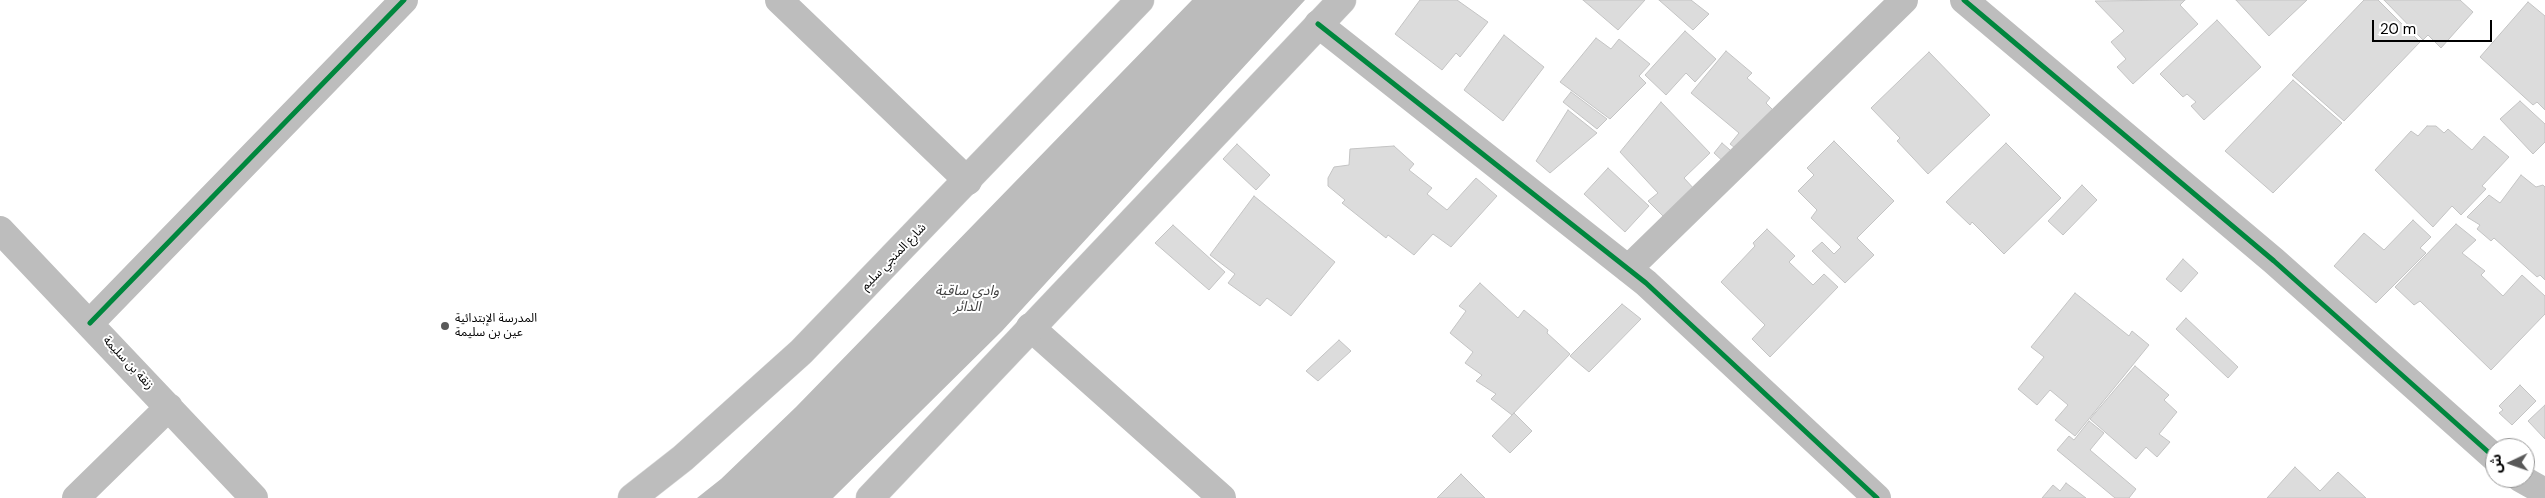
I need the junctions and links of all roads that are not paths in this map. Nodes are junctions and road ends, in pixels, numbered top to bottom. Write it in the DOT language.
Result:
graph roads {
  1 [pos="404,0"];
  2 [pos="779,0"];
  3 [pos="1140,0"];
  4 [pos="1342,0"];
  5 [pos="1904,0"];
  6 [pos="1964,0"];
  7 [pos="1318,24"];
  8 [pos="968,181"];
  9 [pos="0,230"];
  10 [pos="1628,269"];
  11 [pos="90,323"];
  12 [pos="1030,327"];
  13 [pos="169,407"];
  14 [pos="2485,449"];
  15 [pos="76,498"];
  16 [pos="254,498"];
  17 [pos="632,498"];
  18 [pos="870,498"];
  19 [pos="1222,498"];
  20 [pos="1877,498"];
  1 -- 11 [label="street"];
  2 -- 8 [label="street"];
  3 -- 8 [label="street, شارع المنجي سليم"];
  4 -- 7 [label="street"];
  5 -- 10 [label="street"];
  6 -- 14 [label="street"];
  7 -- 10 [label="street"];
  7 -- 12 [label="street"];
  8 -- 17 [label="street, شارع المنجي سليم"];
  9 -- 11 [label="street, زنقة بن سليمة"];
  10 -- 20 [label="street"];
  11 -- 13 [label="street, زنقة بن سليمة"];
  12 -- 18 [label="street"];
  12 -- 19 [label="street"];
  13 -- 15 [label="street"];
  13 -- 16 [label="street, زنقة بن سليمة"];
}
